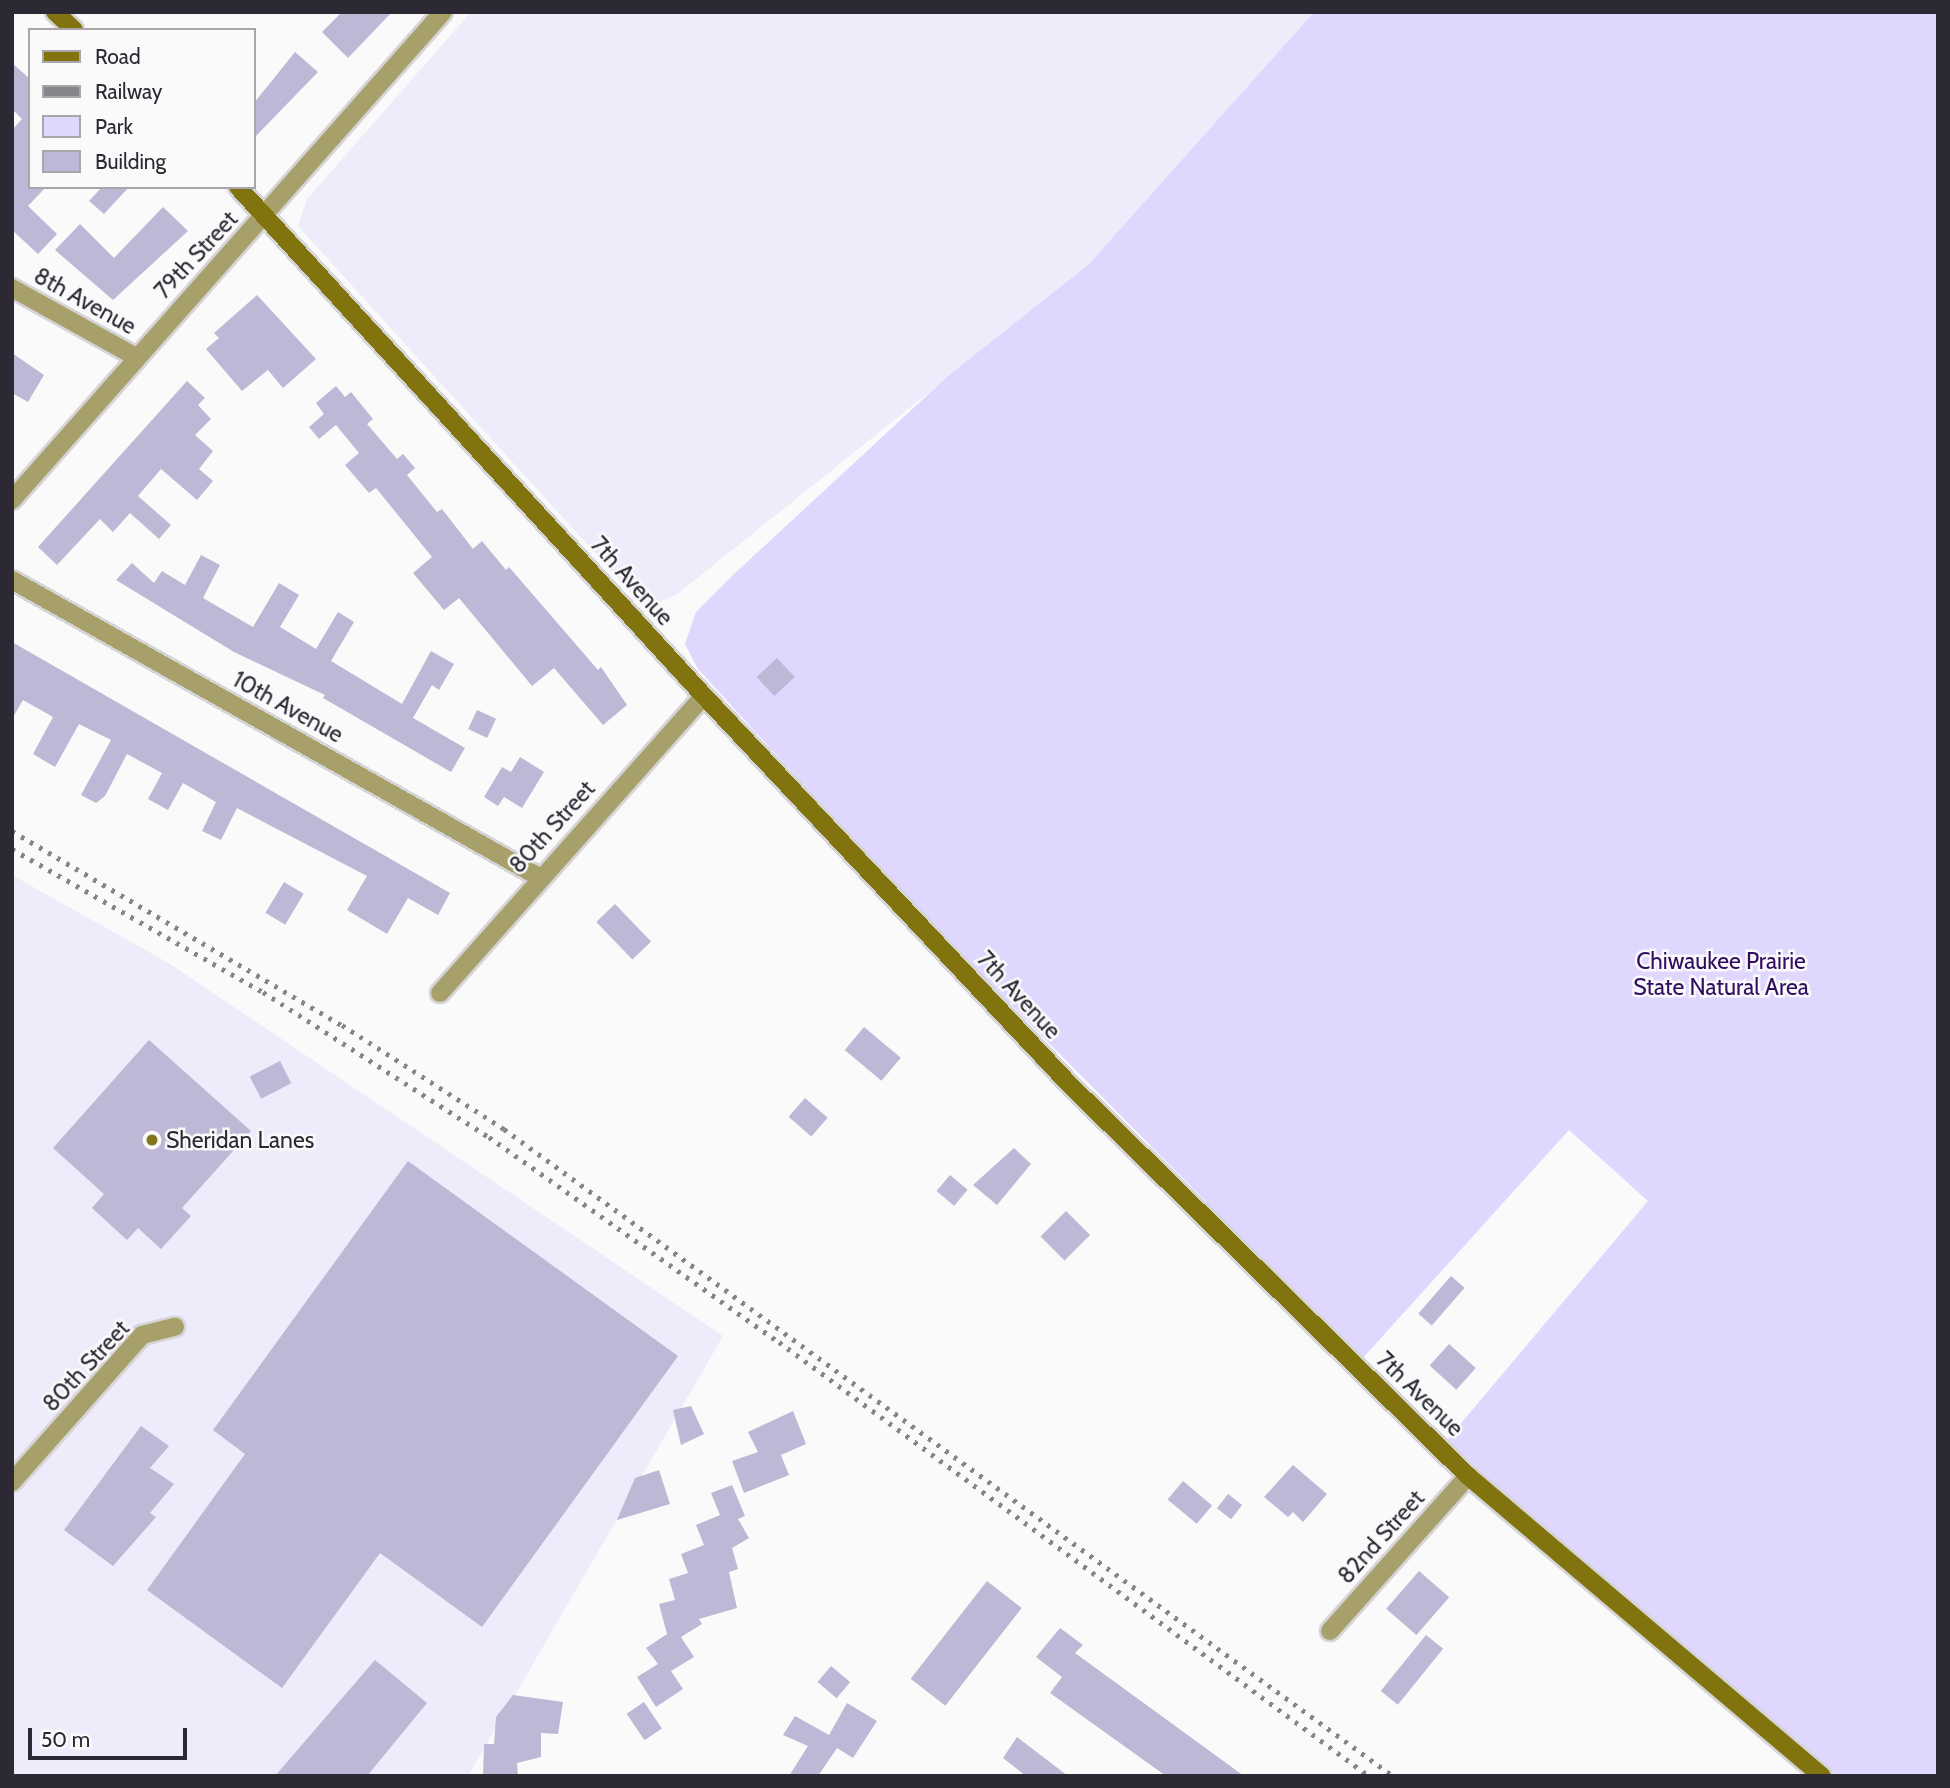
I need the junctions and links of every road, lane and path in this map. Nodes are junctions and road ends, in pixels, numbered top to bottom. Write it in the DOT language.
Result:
graph roads {
  1 [pos="55,12"];
  2 [pos="443,12"];
  3 [pos="72,28"];
  4 [pos="240,189"];
  5 [pos="267,215"];
  6 [pos="12,288"];
  7 [pos="134,356"];
  8 [pos="12,500"];
  9 [pos="12,580"];
  10 [pos="704,696"];
  11 [pos="539,877"];
  12 [pos="440,993"];
  13 [pos="175,1327"];
  14 [pos="1468,1476"];
  15 [pos="12,1482"];
  16 [pos="1330,1631"];
  17 [pos="1822,1776"];
  1 -- 3 [label="street"];
  2 -- 5 [label="street, 79th Street"];
  4 -- 5 [label="street, 7th Avenue"];
  5 -- 7 [label="street, 79th Street"];
  5 -- 10 [label="street, 7th Avenue"];
  6 -- 7 [label="street, 8th Avenue"];
  7 -- 8 [label="street, 79th Street"];
  9 -- 11 [label="street, 10th Avenue"];
  10 -- 11 [label="street, 80th Street"];
  10 -- 14 [label="street, 7th Avenue"];
  11 -- 12 [label="street, 80th Street"];
  13 -- 15 [label="street, 80th Street"];
  14 -- 16 [label="street, 82nd Street"];
  14 -- 17 [label="street, 7th Avenue"];
}
